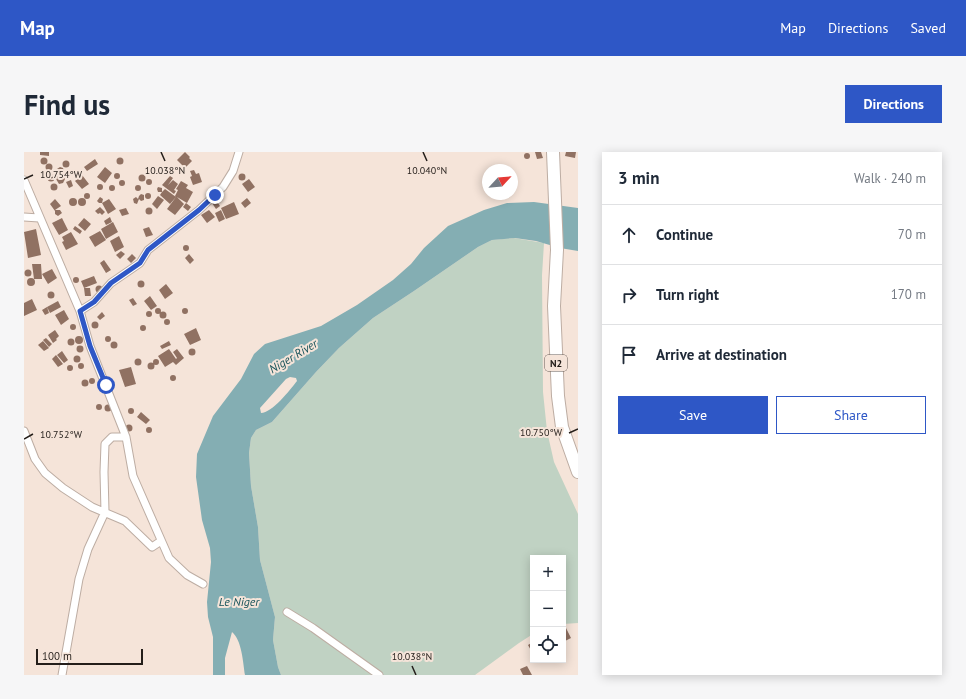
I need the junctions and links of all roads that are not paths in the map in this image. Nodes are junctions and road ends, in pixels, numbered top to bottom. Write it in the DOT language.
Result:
graph roads {
  1 [pos="239,152"];
  2 [pos="553,152"];
  3 [pos="24,180"];
  4 [pos="24,217"];
  5 [pos="39,218"];
  6 [pos="80,311"];
  7 [pos="24,431"];
  8 [pos="126,437"];
  9 [pos="578,472"];
  10 [pos="105,512"];
  11 [pos="161,541"];
  12 [pos="203,584"];
  13 [pos="287,612"];
  14 [pos="62,675"];
  15 [pos="379,675"];
  1 -- 6 [label="street"];
  2 -- 9 [label="highway, N2"];
  3 -- 5 [label="street"];
  4 -- 5 [label="street"];
  5 -- 6 [label="street"];
  6 -- 8 [label="street"];
  7 -- 10 [label="street"];
  8 -- 10 [label="street"];
  8 -- 11 [label="street"];
  10 -- 11 [label="street"];
  10 -- 14 [label="street"];
  11 -- 12 [label="street"];
  13 -- 15 [label="street"];
}
